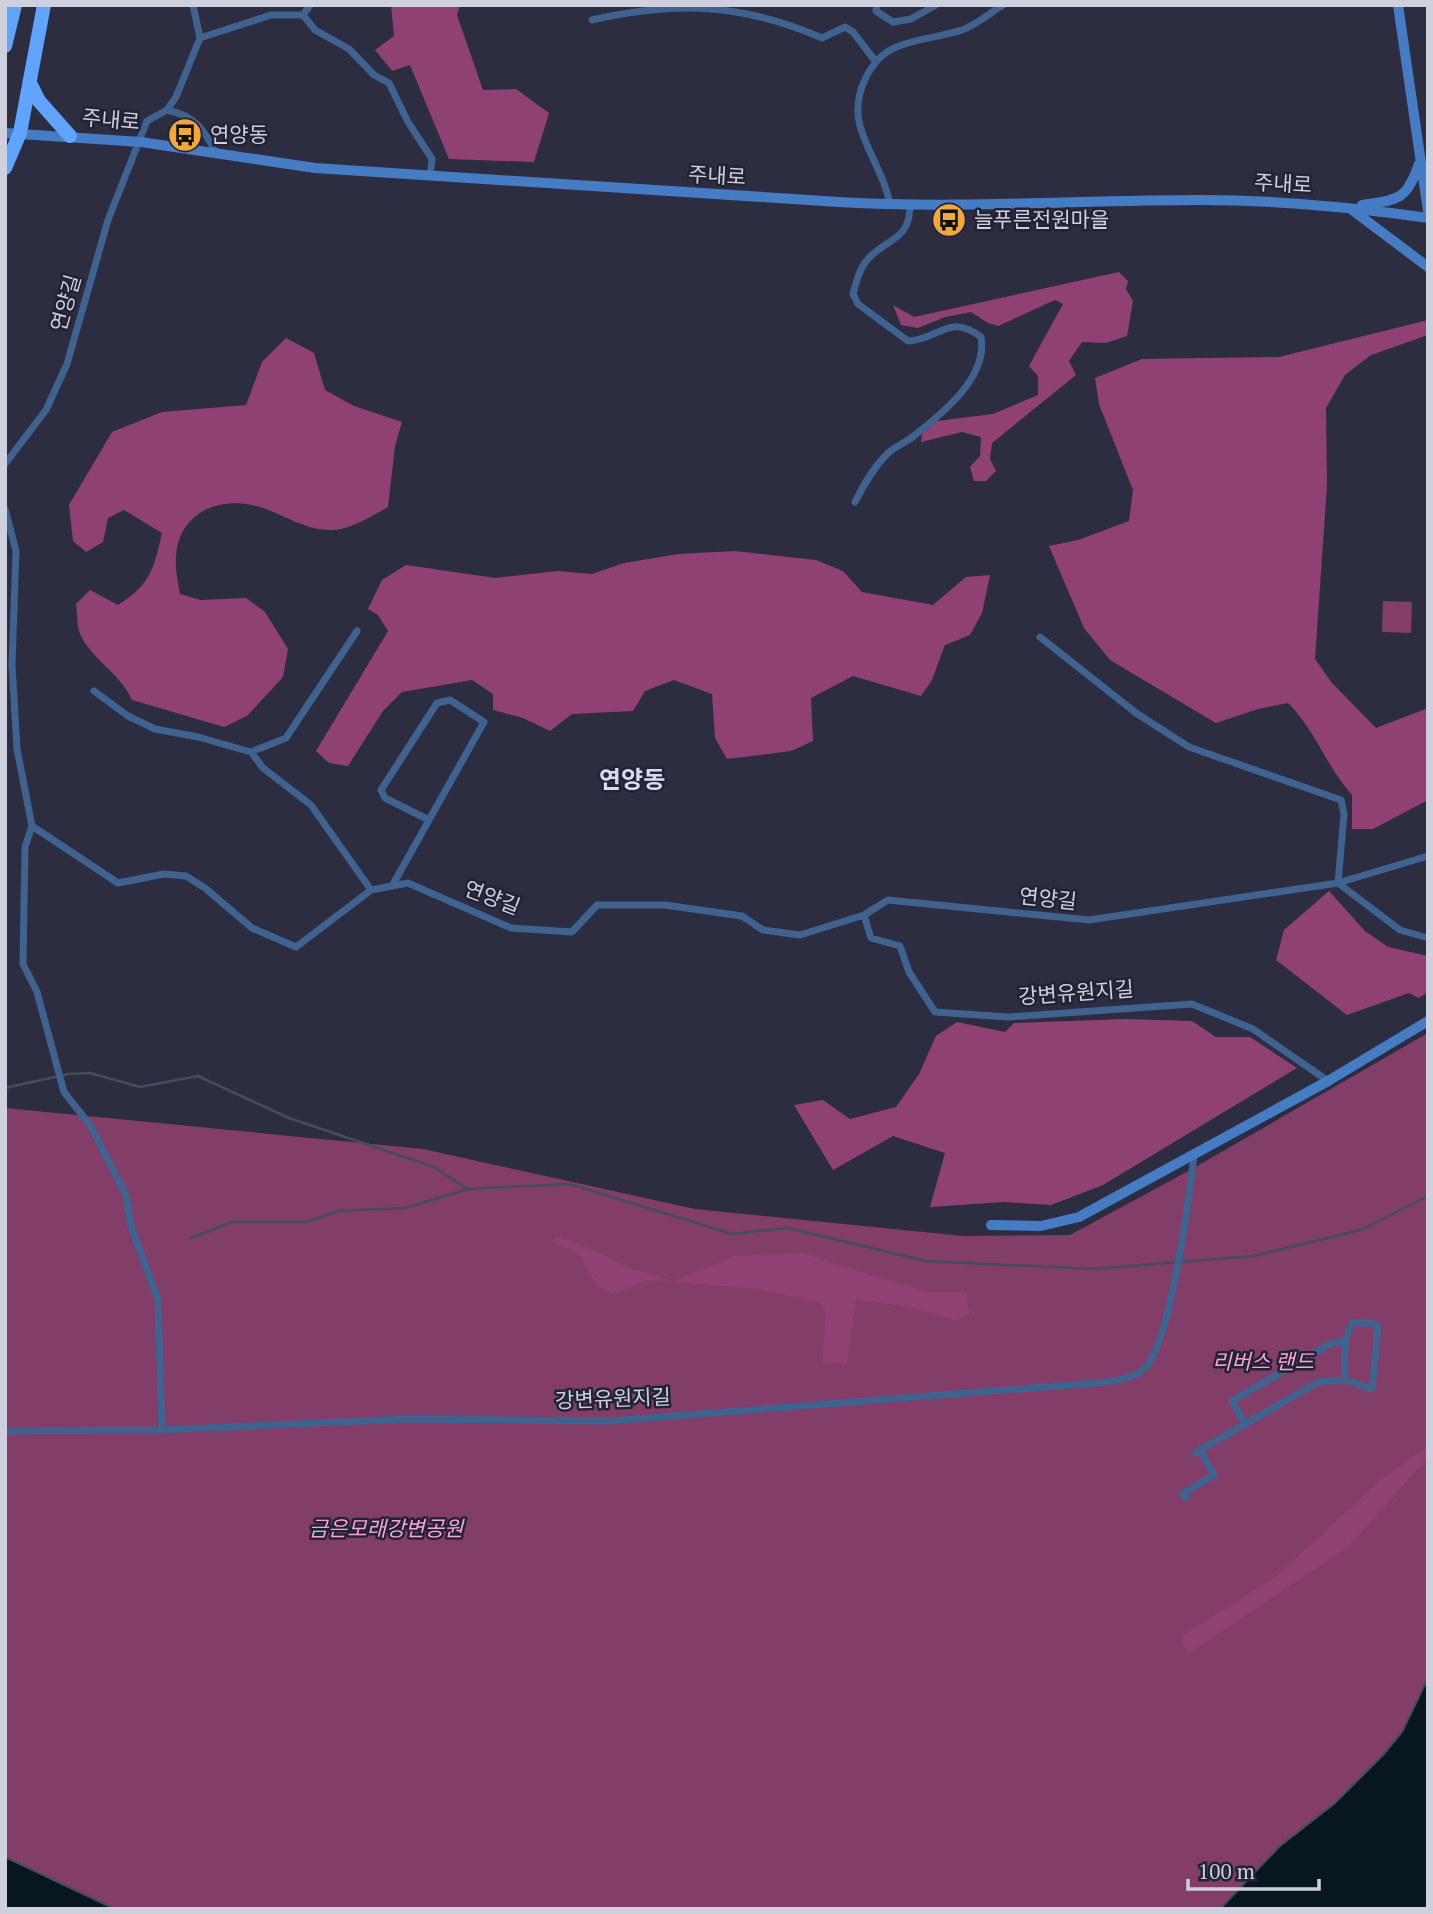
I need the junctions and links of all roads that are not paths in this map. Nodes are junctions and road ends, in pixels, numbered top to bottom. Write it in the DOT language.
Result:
graph roads {
  1 [pos="15,5"];
  2 [pos="44,5"];
  3 [pos="193,5"];
  4 [pos="310,5"];
  5 [pos="877,5"];
  6 [pos="936,5"];
  7 [pos="1003,5"];
  8 [pos="1398,5"];
  9 [pos="708,7"];
  10 [pos="732,7"];
  11 [pos="303,15"];
  12 [pos="592,20"];
  13 [pos="200,38"];
  14 [pos="5,46"];
  15 [pos="876,62"];
  16 [pos="31,85"];
  17 [pos="167,110"];
  18 [pos="12,133"];
  19 [pos="71,136"];
  20 [pos="141,142"];
  21 [pos="216,153"];
  22 [pos="1424,165"];
  23 [pos="5,168"];
  24 [pos="430,176"];
  25 [pos="890,205"];
  26 [pos="910,206"];
  27 [pos="1349,207"];
  28 [pos="1428,211"];
  29 [pos="1428,218"];
  30 [pos="1428,267"];
  31 [pos="5,464"];
  32 [pos="855,502"];
  33 [pos="5,509"];
  34 [pos="357,631"];
  35 [pos="1040,637"];
  36 [pos="94,691"];
  37 [pos="251,752"];
  38 [pos="429,820"];
  39 [pos="32,827"];
  40 [pos="1428,856"];
  41 [pos="1338,883"];
  42 [pos="392,886"];
  43 [pos="371,890"];
  44 [pos="864,915"];
  45 [pos="1428,938"];
  46 [pos="1428,1021"];
  47 [pos="1328,1081"];
  48 [pos="1194,1156"];
  49 [pos="991,1225"];
  50 [pos="1345,1340"];
  51 [pos="1345,1380"];
  52 [pos="1245,1424"];
  53 [pos="162,1430"];
  54 [pos="5,1431"];
  55 [pos="1186,1498"];
  1 -- 14 [label="highway"];
  2 -- 16 [label="highway"];
  3 -- 13 [label="street"];
  4 -- 11 [label="street"];
  5 -- 6 [label="street"];
  7 -- 15 [label="street"];
  8 -- 22 [label="main road"];
  9 -- 10 [label="street"];
  9 -- 12 [label="street"];
  10 -- 15 [label="street"];
  11 -- 13 [label="street"];
  11 -- 24 [label="street"];
  13 -- 17 [label="street, 연양길"];
  15 -- 25 [label="street"];
  16 -- 18 [label="highway"];
  16 -- 19 [label="highway"];
  17 -- 20 [label="street, 연양길"];
  17 -- 21 [label="street"];
  18 -- 19 [label="main road, 주내로"];
  18 -- 23 [label="highway"];
  19 -- 20 [label="main road, 주내로"];
  20 -- 21 [label="main road, 주내로"];
  20 -- 31 [label="street, 연양길"];
  21 -- 24 [label="main road, 주내로"];
  22 -- 27 [label="main road"];
  22 -- 28 [label="main road"];
  24 -- 25 [label="main road, 주내로"];
  25 -- 26 [label="main road, 주내로"];
  26 -- 27 [label="main road, 주내로"];
  26 -- 32 [label="street"];
  27 -- 29 [label="main road, 주내로"];
  27 -- 30 [label="main road"];
  33 -- 39 [label="street"];
  34 -- 37 [label="street"];
  35 -- 41 [label="street"];
  36 -- 37 [label="street"];
  37 -- 43 [label="street"];
  38 -- 38 [label="street"];
  38 -- 42 [label="street"];
  39 -- 43 [label="street, 연양길"];
  39 -- 53 [label="street"];
  40 -- 41 [label="street, 연양길"];
  41 -- 44 [label="street, 연양길"];
  41 -- 45 [label="street"];
  42 -- 43 [label="street, 연양길"];
  42 -- 44 [label="street, 연양길"];
  44 -- 47 [label="street, 강변유원지길"];
  46 -- 47 [label="main road"];
  47 -- 48 [label="main road"];
  48 -- 49 [label="main road"];
  48 -- 53 [label="street, 강변유원지길"];
  50 -- 51 [label="street"];
  50 -- 51 [label="street"];
  50 -- 52 [label="street"];
  51 -- 52 [label="street"];
  52 -- 55 [label="street"];
  53 -- 54 [label="street, 강변유원지길"];
}
